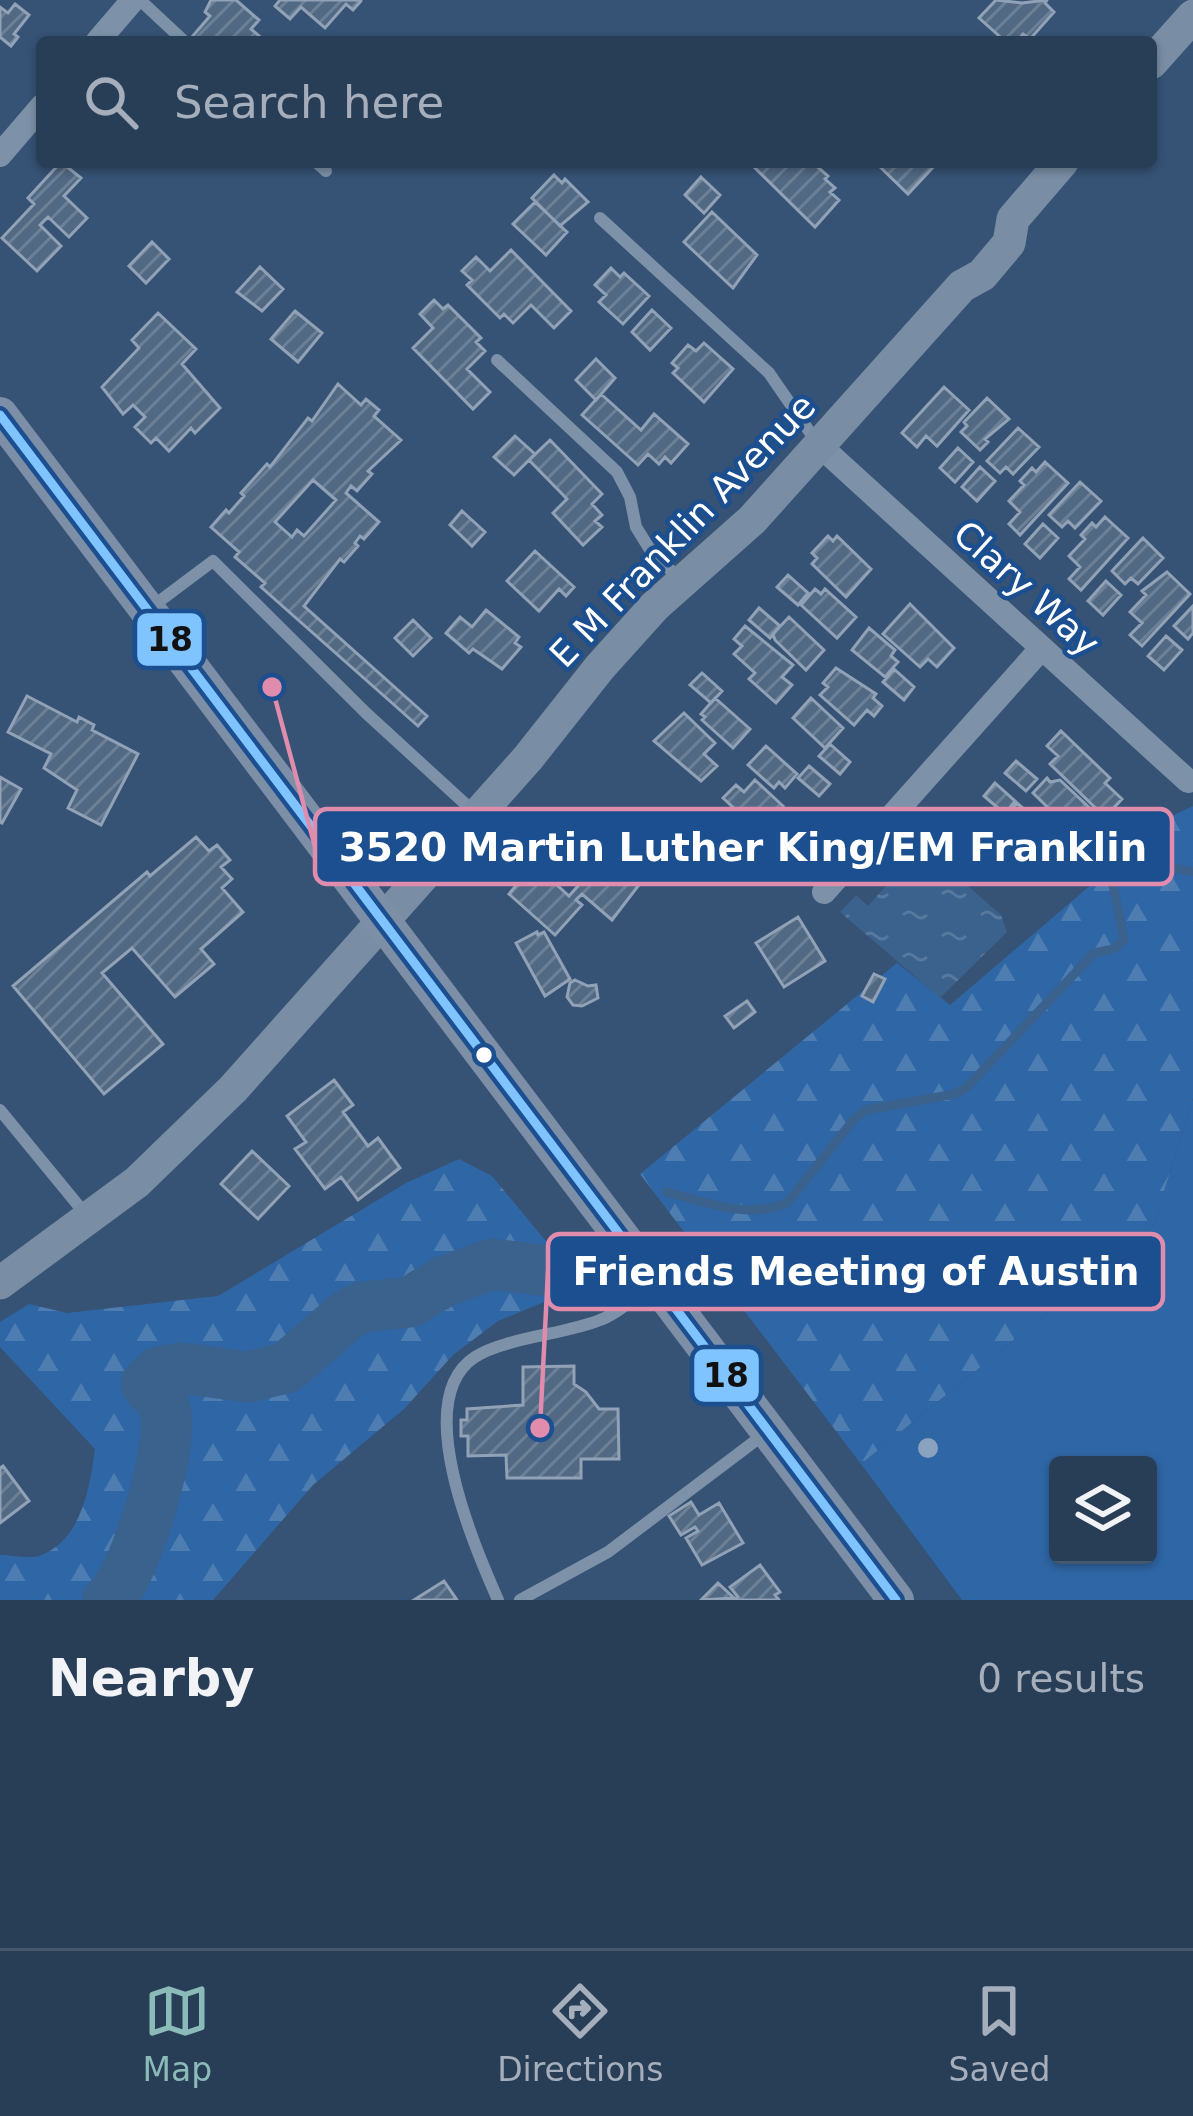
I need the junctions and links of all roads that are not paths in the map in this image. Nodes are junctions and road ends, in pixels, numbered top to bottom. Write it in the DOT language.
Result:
graph roads {
  1 [pos="136,0"];
  2 [pos="1191,22"];
  3 [pos="103,36"];
  4 [pos="178,36"];
  5 [pos="1157,57"];
  6 [pos="36,113"];
  7 [pos="0,155"];
  8 [pos="1057,168"];
  9 [pos="599,218"];
  10 [pos="497,360"];
  11 [pos="0,416"];
  12 [pos="819,445"];
  13 [pos="683,583"];
  14 [pos="147,610"];
  15 [pos="1040,650"];
  16 [pos="1188,781"];
  17 [pos="478,815"];
  18 [pos="888,820"];
  19 [pos="950,879"];
  20 [pos="824,892"];
  21 [pos="382,921"];
  22 [pos="0,1110"];
  23 [pos="89,1218"];
  24 [pos="655,1282"];
  25 [pos="0,1283"];
  26 [pos="769,1431"];
  27 [pos="498,1600"];
  28 [pos="520,1600"];
  29 [pos="896,1600"];
  1 -- 3 [label="street"];
  1 -- 4 [label="lane"];
  2 -- 5 [label="street"];
  6 -- 7 [label="street"];
  8 -- 12 [label="street, E M Franklin Avenue"];
  9 -- 12 [label="lane"];
  10 -- 13 [label="lane"];
  11 -- 14 [label="main road"];
  12 -- 13 [label="street, E M Franklin Avenue"];
  12 -- 15 [label="street, Clary Way"];
  13 -- 17 [label="street, E M Franklin Avenue"];
  14 -- 17 [label="lane"];
  14 -- 21 [label="main road"];
  15 -- 16 [label="street, Clary Way"];
  15 -- 18 [label="street"];
  17 -- 21 [label="street, E M Franklin Avenue"];
  18 -- 19 [label="lane"];
  18 -- 20 [label="street"];
  21 -- 23 [label="street, E M Franklin Avenue"];
  21 -- 24 [label="main road"];
  22 -- 23 [label="lane"];
  23 -- 25 [label="street, E M Franklin Avenue"];
  24 -- 26 [label="main road"];
  24 -- 27 [label="lane"];
  26 -- 28 [label="lane"];
  26 -- 29 [label="main road"];
}
